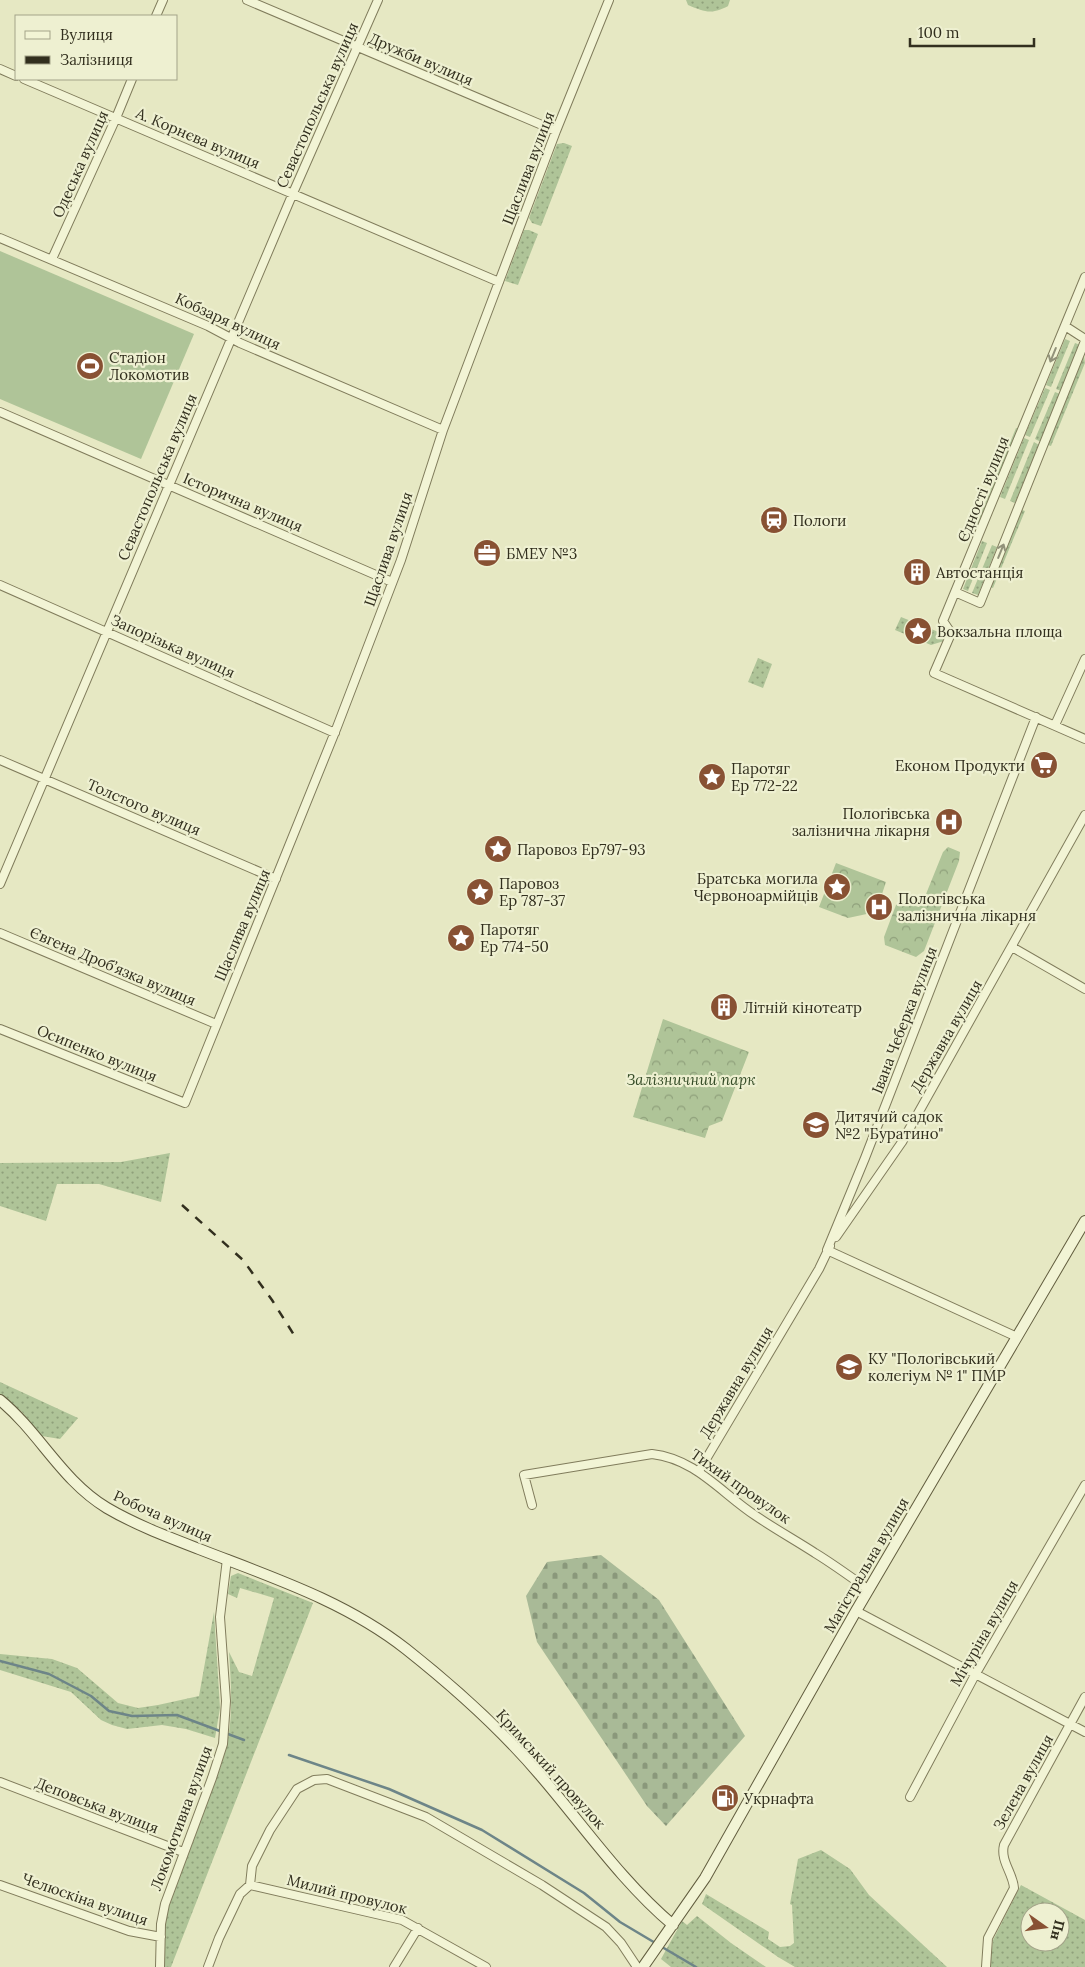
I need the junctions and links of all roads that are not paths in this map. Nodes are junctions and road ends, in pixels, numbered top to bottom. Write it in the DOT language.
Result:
graph roads {
  1 [pos="163,0"];
  2 [pos="247,0"];
  3 [pos="378,0"];
  4 [pos="609,0"];
  5 [pos="156,15"];
  6 [pos="358,47"];
  7 [pos="0,69"];
  8 [pos="15,76"];
  9 [pos="26,80"];
  10 [pos="132,80"];
  11 [pos="116,118"];
  12 [pos="556,131"];
  13 [pos="293,193"];
  14 [pos="0,238"];
  15 [pos="52,259"];
  16 [pos="1085,277"];
  17 [pos="499,282"];
  18 [pos="1065,326"];
  19 [pos="232,339"];
  20 [pos="1085,340"];
  21 [pos="0,412"];
  22 [pos="443,430"];
  23 [pos="168,485"];
  24 [pos="392,582"];
  25 [pos="0,585"];
  26 [pos="955,592"];
  27 [pos="106,631"];
  28 [pos="1085,659"];
  29 [pos="1036,717"];
  30 [pos="1055,725"];
  31 [pos="335,733"];
  32 [pos="1085,739"];
  33 [pos="0,760"];
  34 [pos="44,778"];
  35 [pos="1085,815"];
  36 [pos="276,879"];
  37 [pos="0,884"];
  38 [pos="0,932"];
  39 [pos="1012,947"];
  40 [pos="1085,988"];
  41 [pos="216,1024"];
  42 [pos="0,1029"];
  43 [pos="184,1103"];
  44 [pos="1085,1222"];
  45 [pos="827,1250"];
  46 [pos="1017,1338"];
  47 [pos="0,1400"];
  48 [pos="699,1471"];
  49 [pos="1085,1485"];
  50 [pos="532,1505"];
  51 [pos="227,1560"];
  52 [pos="868,1590"];
  53 [pos="348,1610"];
  54 [pos="856,1611"];
  55 [pos="975,1675"];
  56 [pos="1085,1697"];
  57 [pos="1070,1724"];
  58 [pos="1085,1732"];
  59 [pos="0,1782"];
  60 [pos="910,1798"];
  61 [pos="183,1852"];
  62 [pos="0,1885"];
  63 [pos="250,1885"];
  64 [pos="673,1924"];
  65 [pos="418,1928"];
  66 [pos="161,1937"];
  67 [pos="160,1967"];
  68 [pos="208,1967"];
  69 [pos="394,1967"];
  70 [pos="486,1967"];
  71 [pos="637,1967"];
  72 [pos="643,1967"];
  73 [pos="986,1967"];
  1 -- 5 [label="street"];
  2 -- 6 [label="street, Дружби вулиця"];
  3 -- 6 [label="street, Севастопольська вулиця"];
  4 -- 12 [label="street, Щаслива вулиця"];
  6 -- 12 [label="street, Дружби вулиця"];
  6 -- 13 [label="street, Севастопольська вулиця"];
  7 -- 8 [label="street"];
  9 -- 11 [label="street, А. Корнєва вулиця"];
  10 -- 11 [label="street, Одеська вулиця"];
  11 -- 13 [label="street, А. Корнєва вулиця"];
  11 -- 15 [label="street, Одеська вулиця"];
  12 -- 17 [label="street, Щаслива вулиця"];
  13 -- 17 [label="street, А. Корнєва вулиця"];
  13 -- 19 [label="street, Севастопольська вулиця"];
  14 -- 15 [label="street, Кобзаря вулиця"];
  15 -- 19 [label="street, Кобзаря вулиця"];
  16 -- 18 [label="street, Єдності вулиця"];
  17 -- 22 [label="street, Щаслива вулиця"];
  18 -- 20 [label="street"];
  18 -- 26 [label="street, Єдності вулиця, one-way"];
  19 -- 22 [label="street, Кобзаря вулиця"];
  19 -- 23 [label="street, Севастопольська вулиця"];
  26 -- 20 [label="street, one-way"];
  21 -- 23 [label="street, Історична вулиця"];
  22 -- 24 [label="street, Щаслива вулиця"];
  23 -- 24 [label="street, Історична вулиця"];
  23 -- 27 [label="street, Севастопольська вулиця"];
  24 -- 31 [label="street, Щаслива вулиця"];
  25 -- 27 [label="street, Запорізька вулиця"];
  26 -- 29 [label="street, Єдності вулиця"];
  27 -- 31 [label="street, Запорізька вулиця"];
  27 -- 34 [label="street, Севастопольська вулиця"];
  28 -- 30 [label="street"];
  29 -- 30 [label="street"];
  29 -- 45 [label="street, Івана Чеберка вулиця"];
  30 -- 32 [label="street"];
  31 -- 36 [label="street, Щаслива вулиця"];
  33 -- 34 [label="street, Толстого вулиця"];
  34 -- 36 [label="street, Толстого вулиця"];
  34 -- 37 [label="street, Севастопольська вулиця"];
  35 -- 39 [label="street, Державна вулиця"];
  36 -- 41 [label="street, Щаслива вулиця"];
  38 -- 41 [label="street, Євгена Дроб’язка вулиця"];
  39 -- 40 [label="street"];
  39 -- 45 [label="street, Державна вулиця"];
  41 -- 43 [label="street, Щаслива вулиця"];
  42 -- 43 [label="street, Осипенко вулиця"];
  44 -- 46 [label="main road, Магістральна вулиця"];
  45 -- 46 [label="street"];
  45 -- 48 [label="street, Державна вулиця"];
  46 -- 52 [label="main road, Магістральна вулиця"];
  47 -- 51 [label="main road, Робоча вулиця"];
  48 -- 50 [label="street, Тихий провулок"];
  48 -- 52 [label="street, Тихий провулок"];
  49 -- 55 [label="street, Мічуріна вулиця"];
  51 -- 53 [label="main road, Робоча вулиця"];
  51 -- 61 [label="street, Локомотивна вулиця"];
  52 -- 54 [label="main road, Магістральна вулиця"];
  53 -- 64 [label="main road, Кримський провулок"];
  54 -- 55 [label="street"];
  54 -- 64 [label="main road, Магістральна вулиця"];
  55 -- 57 [label="street"];
  55 -- 60 [label="street, Мічуріна вулиця"];
  56 -- 57 [label="street, Зелена вулиця"];
  57 -- 58 [label="street"];
  57 -- 73 [label="street, Зелена вулиця"];
  59 -- 61 [label="street, Деповська вулиця"];
  61 -- 66 [label="street, Локомотивна вулиця"];
  62 -- 66 [label="street, Челюскіна вулиця"];
  63 -- 65 [label="street, Милий провулок"];
  63 -- 68 [label="street"];
  63 -- 71 [label="street"];
  64 -- 72 [label="main road, Магістральна вулиця"];
  65 -- 69 [label="street"];
  65 -- 70 [label="street, Милий провулок"];
  66 -- 67 [label="street, Локомотивна вулиця"];
}
